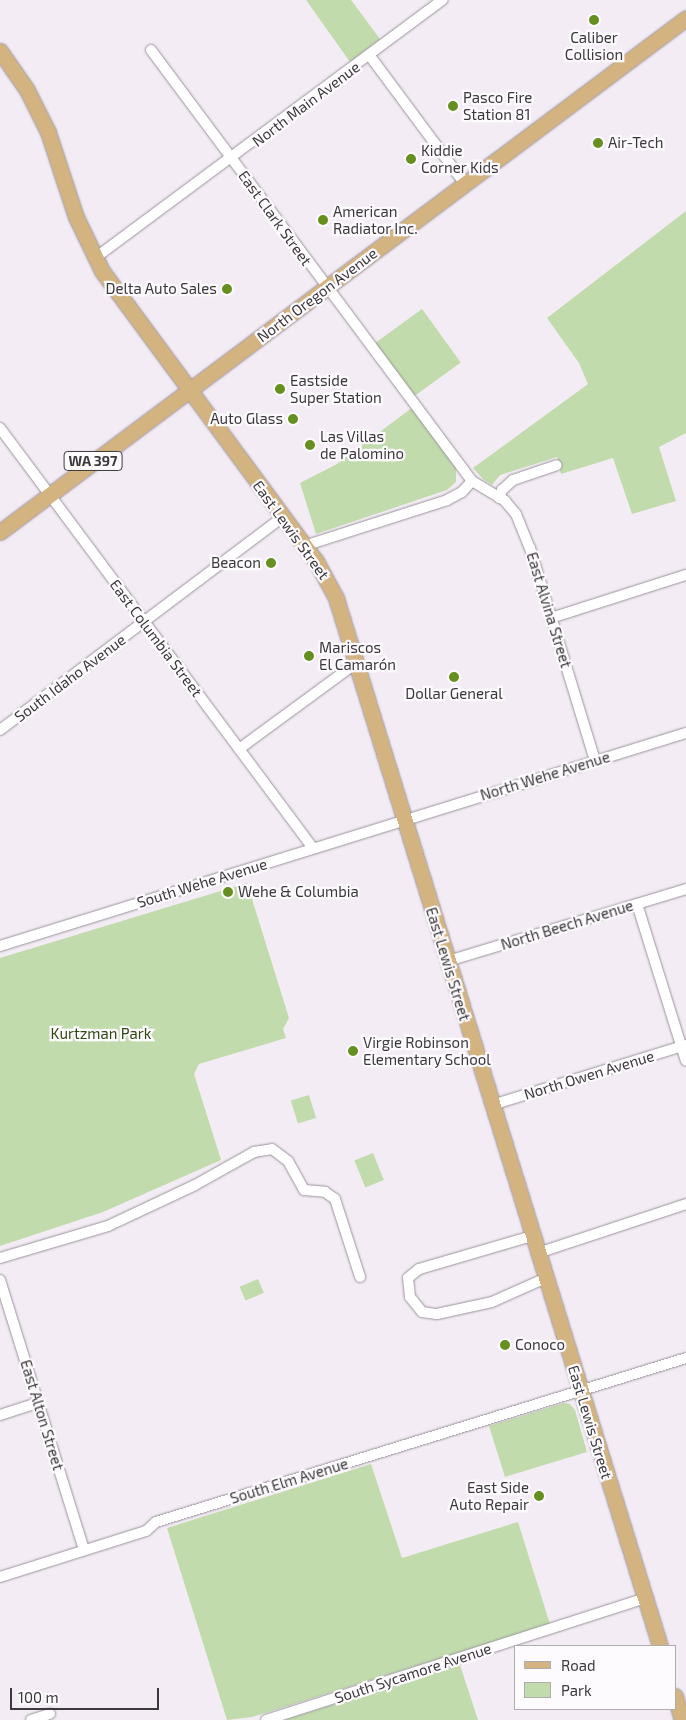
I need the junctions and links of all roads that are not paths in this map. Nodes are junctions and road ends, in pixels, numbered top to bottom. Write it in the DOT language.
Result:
graph roads {
  1 [pos="443,0"];
  2 [pos="686,18"];
  3 [pos="151,50"];
  4 [pos="370,56"];
  5 [pos="4,57"];
  6 [pos="232,160"];
  7 [pos="465,184"];
  8 [pos="95,258"];
  9 [pos="326,287"];
  10 [pos="187,391"];
  11 [pos="0,428"];
  12 [pos="558,465"];
  13 [pos="472,480"];
  14 [pos="49,494"];
  15 [pos="499,498"];
  16 [pos="283,517"];
  17 [pos="0,532"];
  18 [pos="304,546"];
  19 [pos="686,575"];
  20 [pos="551,618"];
  21 [pos="144,622"];
  22 [pos="356,663"];
  23 [pos="2,725"];
  24 [pos="686,733"];
  25 [pos="239,749"];
  26 [pos="595,760"];
  27 [pos="404,819"];
  28 [pos="313,848"];
  29 [pos="686,889"];
  30 [pos="637,904"];
  31 [pos="0,946"];
  32 [pos="448,961"];
  33 [pos="684,1046"];
  34 [pos="686,1060"];
  35 [pos="492,1105"];
  36 [pos="686,1204"];
  37 [pos="532,1236"];
  38 [pos="538,1254"];
  39 [pos="0,1258"];
  40 [pos="360,1277"];
  41 [pos="546,1278"];
  42 [pos="0,1280"];
  43 [pos="686,1358"];
  44 [pos="580,1390"];
  45 [pos="38,1403"];
  46 [pos="0,1416"];
  47 [pos="84,1550"];
  48 [pos="0,1577"];
  49 [pos="645,1598"];
  50 [pos="660,1645"];
  51 [pos="676,1699"];
  52 [pos="50,1714"];
  53 [pos="31,1720"];
  54 [pos="266,1720"];
  55 [pos="682,1720"];
  1 -- 4 [label="street, North Main Avenue"];
  2 -- 7 [label="main road, North Oregon Avenue / WA 397"];
  3 -- 6 [label="street, East Clark Street"];
  4 -- 6 [label="street, North Main Avenue"];
  4 -- 7 [label="street"];
  5 -- 8 [label="main road, East Lewis Street"];
  6 -- 8 [label="street, North Main Avenue"];
  6 -- 9 [label="street, East Clark Street"];
  7 -- 9 [label="main road, North Oregon Avenue / WA 397"];
  8 -- 10 [label="main road, East Lewis Street"];
  9 -- 10 [label="main road, North Oregon Avenue / WA 397"];
  9 -- 13 [label="street, East Clark Street"];
  10 -- 14 [label="main road, WA 397"];
  10 -- 16 [label="main road, East Lewis Street"];
  11 -- 14 [label="street, East Columbia Street"];
  12 -- 15 [label="street"];
  13 -- 15 [label="street, East Alvina Street"];
  13 -- 18 [label="street"];
  14 -- 17 [label="main road, WA 397"];
  14 -- 21 [label="street, East Columbia Street"];
  15 -- 20 [label="street, East Alvina Street"];
  16 -- 18 [label="main road, East Lewis Street"];
  16 -- 21 [label="street, South Idaho Avenue"];
  18 -- 22 [label="main road, East Lewis Street"];
  19 -- 20 [label="street"];
  20 -- 26 [label="street, East Alvina Street"];
  21 -- 23 [label="street, South Idaho Avenue"];
  21 -- 25 [label="street, East Columbia Street"];
  22 -- 25 [label="street"];
  22 -- 27 [label="main road, East Lewis Street"];
  24 -- 26 [label="street, North Wehe Avenue"];
  25 -- 28 [label="street, East Columbia Street"];
  26 -- 27 [label="street, North Wehe Avenue"];
  27 -- 28 [label="street, South Wehe Avenue"];
  27 -- 32 [label="main road, East Lewis Street"];
  28 -- 31 [label="street, South Wehe Avenue"];
  29 -- 30 [label="street, North Beech Avenue"];
  30 -- 32 [label="street, North Beech Avenue"];
  30 -- 33 [label="street"];
  32 -- 35 [label="main road, East Lewis Street"];
  33 -- 34 [label="street"];
  33 -- 35 [label="street, North Owen Avenue"];
  35 -- 37 [label="main road, East Lewis Street"];
  36 -- 38 [label="street"];
  37 -- 38 [label="main road, East Lewis Street"];
  37 -- 41 [label="street"];
  38 -- 41 [label="main road, East Lewis Street"];
  39 -- 40 [label="street"];
  41 -- 44 [label="main road, East Lewis Street"];
  42 -- 45 [label="street, East Alton Street"];
  43 -- 44 [label="street, South Elm Avenue"];
  44 -- 47 [label="street, South Elm Avenue"];
  44 -- 49 [label="main road, East Lewis Street"];
  45 -- 46 [label="street"];
  45 -- 47 [label="street, East Alton Street"];
  47 -- 48 [label="street, South Elm Avenue"];
  49 -- 50 [label="main road, East Lewis Street"];
  49 -- 54 [label="street, South Sycamore Avenue"];
  51 -- 55 [label="main road"];
  52 -- 53 [label="street"];
}
